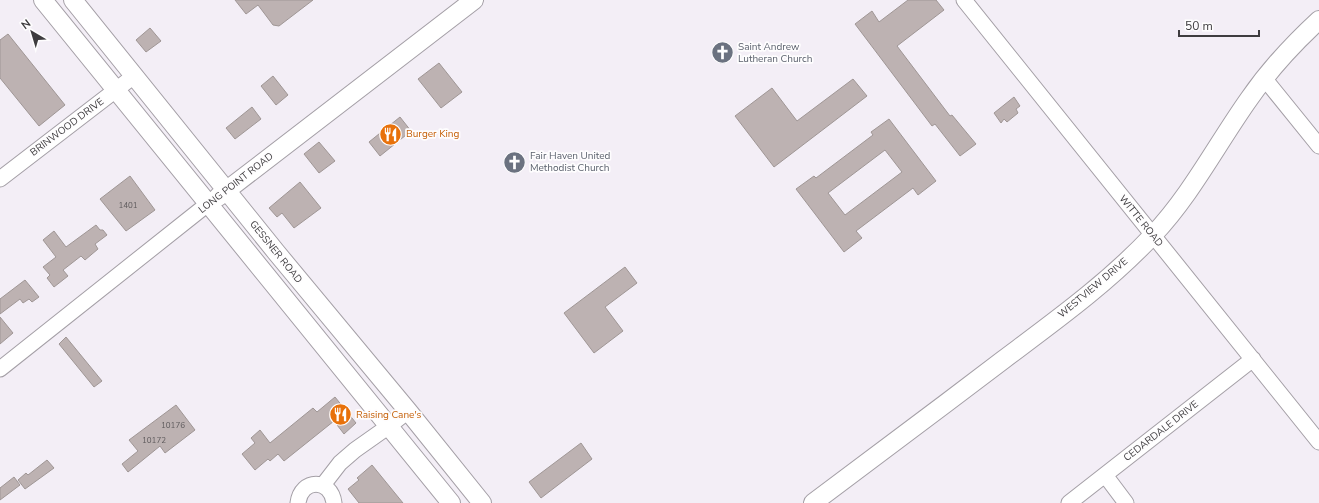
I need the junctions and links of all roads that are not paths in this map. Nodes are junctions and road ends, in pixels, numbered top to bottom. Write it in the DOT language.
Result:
graph roads {
  1 [pos="43,0"];
  2 [pos="73,0"];
  3 [pos="474,0"];
  4 [pos="964,0"];
  5 [pos="1319,20"];
  6 [pos="134,76"];
  7 [pos="1264,78"];
  8 [pos="116,90"];
  9 [pos="1319,146"];
  10 [pos="0,179"];
  11 [pos="226,190"];
  12 [pos="209,203"];
  13 [pos="1153,235"];
  14 [pos="1253,359"];
  15 [pos="0,369"];
  16 [pos="408,411"];
  17 [pos="389,426"];
  18 [pos="1319,442"];
  19 [pos="1105,475"];
  20 [pos="323,485"];
  21 [pos="298,503"];
  22 [pos="334,503"];
  23 [pos="452,503"];
  24 [pos="482,503"];
  25 [pos="813,503"];
  26 [pos="1069,503"];
  27 [pos="1126,503"];
  1 -- 8 [label="main road"];
  2 -- 6 [label="main road, GESSNER ROAD"];
  3 -- 11 [label="main road, LONG POINT ROAD"];
  4 -- 13 [label="street, WITTE ROAD"];
  5 -- 7 [label="main road, WESTVIEW DRIVE"];
  6 -- 8 [label="street, BRINWOOD DRIVE"];
  6 -- 11 [label="main road, GESSNER ROAD"];
  7 -- 9 [label="street"];
  7 -- 13 [label="main road, WESTVIEW DRIVE"];
  8 -- 10 [label="street, BRINWOOD DRIVE"];
  8 -- 12 [label="main road"];
  11 -- 12 [label="main road, LONG POINT ROAD"];
  11 -- 16 [label="main road, GESSNER ROAD"];
  12 -- 15 [label="street, LONG POINT ROAD"];
  12 -- 17 [label="main road"];
  13 -- 14 [label="street, WITTE ROAD"];
  13 -- 25 [label="main road, WESTVIEW DRIVE"];
  14 -- 18 [label="street, WITTE ROAD"];
  14 -- 19 [label="street, CEDARDALE DRIVE"];
  16 -- 17 [label="street"];
  16 -- 24 [label="main road, GESSNER ROAD"];
  17 -- 20 [label="street"];
  17 -- 23 [label="main road"];
  19 -- 26 [label="street, CEDARDALE DRIVE"];
  19 -- 27 [label="street"];
  20 -- 21 [label="street"];
  20 -- 22 [label="street"];
}
